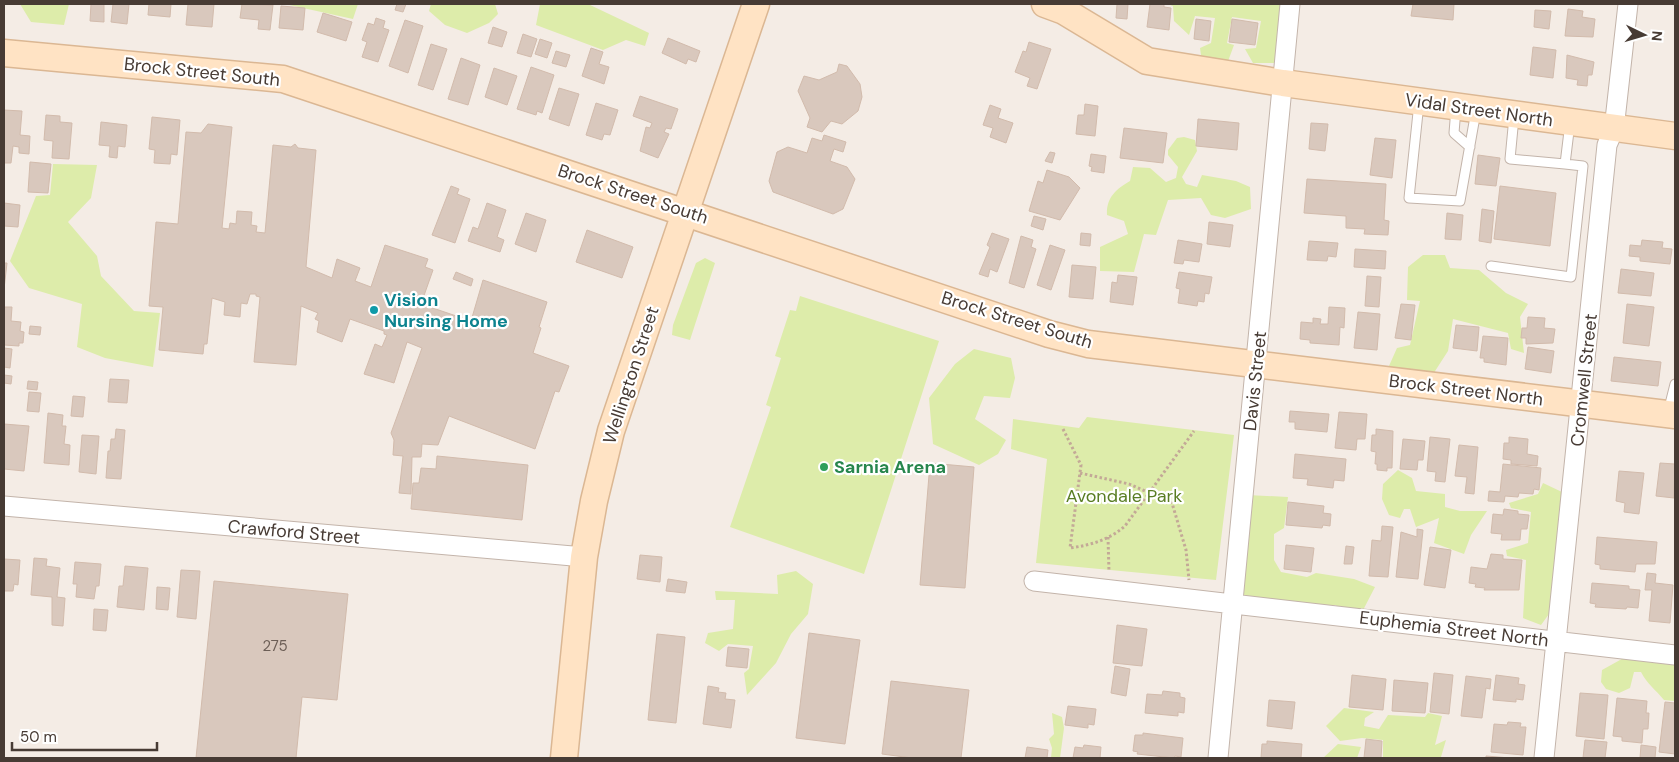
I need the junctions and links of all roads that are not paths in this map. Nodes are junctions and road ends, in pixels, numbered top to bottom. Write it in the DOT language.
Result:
graph roads {
  1 [pos="756,4"];
  2 [pos="1045,4"];
  3 [pos="1290,4"];
  4 [pos="1628,4"];
  5 [pos="4,53"];
  6 [pos="1283,83"];
  7 [pos="1419,102"];
  8 [pos="1466,109"];
  9 [pos="1514,116"];
  10 [pos="1570,123"];
  11 [pos="1614,129"];
  12 [pos="1675,136"];
  13 [pos="1470,147"];
  14 [pos="1565,164"];
  15 [pos="685,212"];
  16 [pos="1584,260"];
  17 [pos="1491,266"];
  18 [pos="1256,365"];
  19 [pos="1675,384"];
  20 [pos="1582,404"];
  21 [pos="1671,414"];
  22 [pos="4,506"];
  23 [pos="584,557"];
  24 [pos="1034,581"];
  25 [pos="1233,603"];
  26 [pos="1555,641"];
  27 [pos="1675,655"];
  28 [pos="566,758"];
  29 [pos="1218,758"];
  30 [pos="1544,758"];
  1 -- 15 [label="main road, Wellington Street"];
  2 -- 6 [label="main road, Vidal Street North"];
  3 -- 6 [label="street, Davis Street"];
  4 -- 11 [label="street, Cromwell Street"];
  5 -- 15 [label="main road, Brock Street South"];
  6 -- 7 [label="main road, Vidal Street North"];
  6 -- 18 [label="street, Davis Street"];
  7 -- 8 [label="main road, Vidal Street North"];
  7 -- 13 [label="lane"];
  8 -- 9 [label="main road, Vidal Street North"];
  8 -- 13 [label="lane"];
  8 -- 13 [label="lane"];
  9 -- 10 [label="main road, Vidal Street North"];
  9 -- 14 [label="lane"];
  10 -- 11 [label="main road, Vidal Street North"];
  10 -- 14 [label="lane"];
  11 -- 12 [label="main road, Vidal Street North"];
  11 -- 16 [label="street, Cromwell Street"];
  14 -- 16 [label="lane"];
  15 -- 18 [label="main road, Brock Street South"];
  15 -- 23 [label="main road, Wellington Street"];
  16 -- 17 [label="lane"];
  16 -- 20 [label="street, Cromwell Street"];
  18 -- 20 [label="main road, Brock Street North"];
  18 -- 25 [label="street, Davis Street"];
  19 -- 21 [label="lane"];
  20 -- 21 [label="main road, Brock Street North"];
  20 -- 26 [label="street, Cromwell Street"];
  22 -- 23 [label="street, Crawford Street"];
  23 -- 28 [label="main road, Wellington Street"];
  24 -- 25 [label="street, Euphemia Street North"];
  25 -- 26 [label="street, Euphemia Street North"];
  25 -- 29 [label="street, Davis Street"];
  26 -- 27 [label="street, Euphemia Street North"];
  26 -- 30 [label="street, Cromwell Street"];
}
